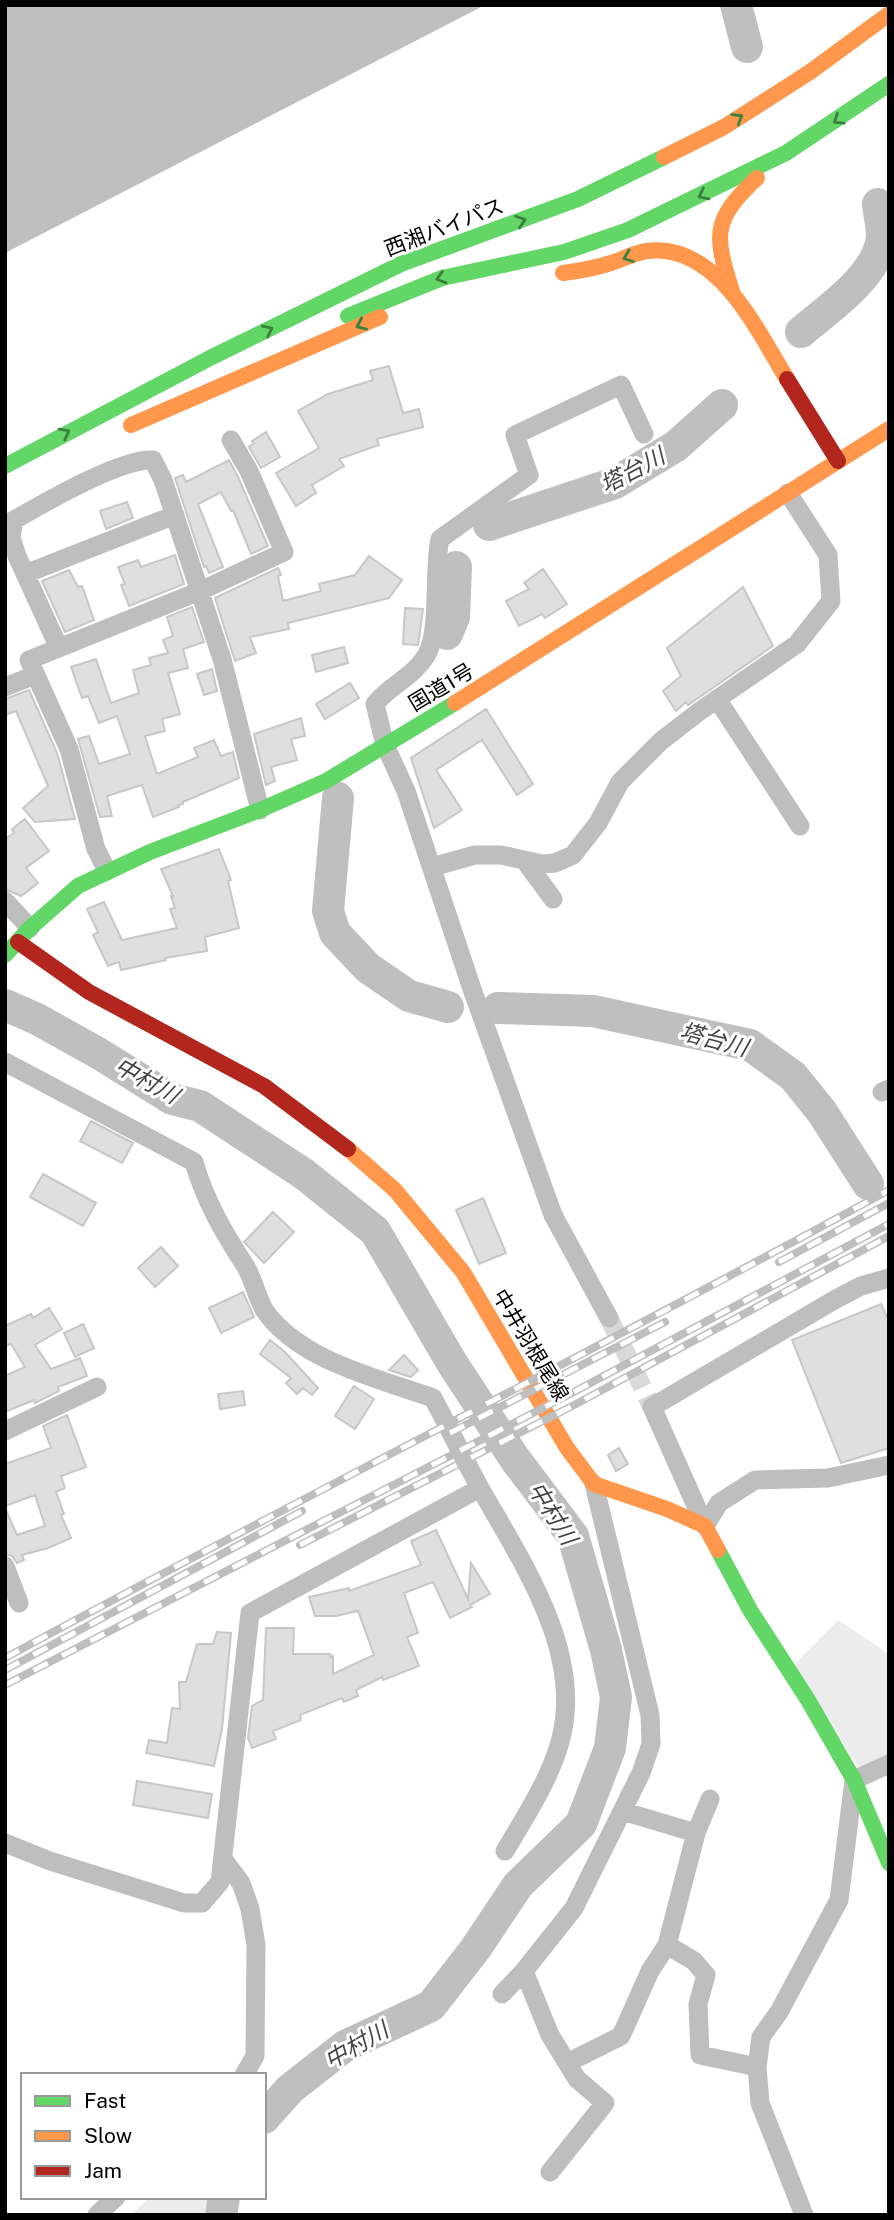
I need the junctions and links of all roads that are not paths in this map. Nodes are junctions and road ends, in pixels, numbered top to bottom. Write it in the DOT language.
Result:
graph roads {
  1 [pos="889,14"];
  2 [pos="889,84"];
  3 [pos="865,102"];
  4 [pos="885,110"];
  5 [pos="786,153"];
  6 [pos="549,276"];
  7 [pos="732,291"];
  8 [pos="431,300"];
  9 [pos="889,429"];
  10 [pos="643,434"];
  11 [pos="232,440"];
  12 [pos="838,461"];
  13 [pos="5,466"];
  14 [pos="788,493"];
  15 [pos="175,515"];
  16 [pos="25,575"];
  17 [pos="200,591"];
  18 [pos="59,648"];
  19 [pos="35,675"];
  20 [pos="5,687"];
  21 [pos="717,699"];
  22 [pos="386,745"];
  23 [pos="260,810"];
  24 [pos="800,826"];
  25 [pos="525,861"];
  26 [pos="432,867"];
  27 [pos="107,871"];
  28 [pos="553,900"];
  29 [pos="5,901"];
  30 [pos="24,935"];
  31 [pos="5,955"];
  32 [pos="5,1062"];
  33 [pos="889,1278"];
  34 [pos="609,1318"];
  35 [pos="97,1387"];
  36 [pos="5,1431"];
  37 [pos="889,1465"];
  38 [pos="594,1484"];
  39 [pos="480,1488"];
  40 [pos="705,1525"];
  41 [pos="5,1566"];
  42 [pos="19,1603"];
  43 [pos="889,1764"];
  44 [pos="854,1780"];
  45 [pos="710,1799"];
  46 [pos="622,1811"];
  47 [pos="696,1833"];
  48 [pos="5,1843"];
  49 [pos="505,1851"];
  50 [pos="223,1859"];
  51 [pos="889,1863"];
  52 [pos="667,1945"];
  53 [pos="524,1971"];
  54 [pos="502,1994"];
  55 [pos="567,2063"];
  56 [pos="757,2067"];
  57 [pos="245,2073"];
  58 [pos="550,2172"];
  59 [pos="114,2199"];
  60 [pos="97,2215"];
  61 [pos="804,2215"];
  13 -- 1 [label="main road, 西湘バイパス, one-way"];
  2 -- 3 [label="main road"];
  3 -- 4 [label="main road"];
  3 -- 5 [label="main road, one-way"];
  5 -- 7 [label="main road"];
  5 -- 8 [label="main road"];
  7 -- 6 [label="main road, one-way"];
  7 -- 12 [label="main road"];
  9 -- 12 [label="main road, 国道1号"];
  10 -- 22 [label="street"];
  11 -- 17 [label="street"];
  12 -- 14 [label="main road, 国道1号"];
  14 -- 21 [label="street"];
  14 -- 22 [label="main road, 国道1号"];
  15 -- 16 [label="street"];
  15 -- 16 [label="street"];
  15 -- 17 [label="street"];
  16 -- 18 [label="street"];
  17 -- 18 [label="street"];
  17 -- 23 [label="street"];
  18 -- 19 [label="street"];
  19 -- 20 [label="street"];
  19 -- 27 [label="street"];
  21 -- 24 [label="street"];
  21 -- 25 [label="street"];
  22 -- 23 [label="main road, 国道1号"];
  22 -- 26 [label="street"];
  23 -- 27 [label="main road, 国道1号"];
  25 -- 26 [label="street"];
  25 -- 28 [label="street"];
  26 -- 34 [label="street"];
  27 -- 30 [label="main road, 国道1号"];
  29 -- 30 [label="street"];
  30 -- 31 [label="main road, 国道1号"];
  30 -- 38 [label="main road, 中井羽根尾線"];
  32 -- 39 [label="street"];
  33 -- 40 [label="street"];
  35 -- 36 [label="street"];
  37 -- 40 [label="street"];
  38 -- 40 [label="main road"];
  38 -- 46 [label="street"];
  39 -- 49 [label="street"];
  39 -- 50 [label="street"];
  40 -- 44 [label="main road"];
  41 -- 42 [label="street"];
  43 -- 44 [label="street"];
  44 -- 51 [label="main road"];
  44 -- 56 [label="street"];
  45 -- 47 [label="street"];
  46 -- 47 [label="street"];
  46 -- 53 [label="street"];
  47 -- 52 [label="street"];
  48 -- 50 [label="street"];
  50 -- 57 [label="street"];
  52 -- 55 [label="street"];
  52 -- 56 [label="street"];
  53 -- 54 [label="street"];
  53 -- 55 [label="street"];
  55 -- 58 [label="street"];
  56 -- 61 [label="street"];
  59 -- 60 [label="street"];
}
